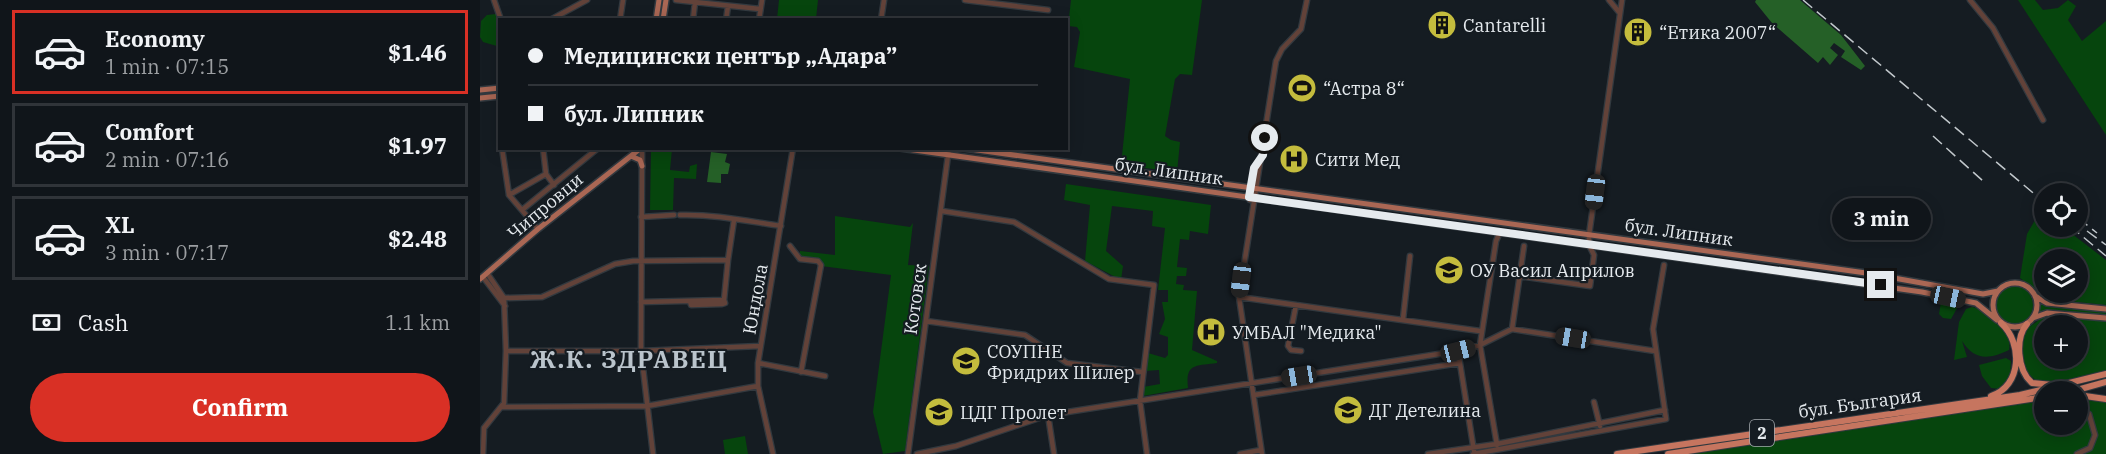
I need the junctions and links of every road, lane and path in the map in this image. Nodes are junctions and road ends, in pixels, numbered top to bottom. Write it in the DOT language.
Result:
graph roads {
  1 [pos="494,0"];
  2 [pos="587,0"];
  3 [pos="623,0"];
  4 [pos="659,0"];
  5 [pos="666,0"];
  6 [pos="676,0"];
  7 [pos="762,0"];
  8 [pos="884,0"];
  9 [pos="964,0"];
  10 [pos="1307,0"];
  11 [pos="1610,0"];
  12 [pos="1622,0"];
  13 [pos="1970,0"];
  14 [pos="696,2"];
  15 [pos="728,6"];
  16 [pos="760,9"];
  17 [pos="1048,9"];
  18 [pos="1619,14"];
  19 [pos="500,18"];
  20 [pos="554,18"];
  21 [pos="620,18"];
  22 [pos="656,18"];
  23 [pos="663,18"];
  24 [pos="693,18"];
  25 [pos="726,18"];
  26 [pos="759,18"];
  27 [pos="881,18"];
  28 [pos="498,88"];
  29 [pos="480,90"];
  30 [pos="498,96"];
  31 [pos="480,99"];
  32 [pos="2043,120"];
  33 [pos="503,150"];
  34 [pos="543,150"];
  35 [pos="596,150"];
  36 [pos="633,150"];
  37 [pos="639,150"];
  38 [pos="642,150"];
  39 [pos="793,150"];
  40 [pos="924,150"];
  41 [pos="977,150"];
  42 [pos="949,152"];
  43 [pos="631,156"];
  44 [pos="642,166"];
  45 [pos="546,174"];
  46 [pos="554,185"];
  47 [pos="1254,190"];
  48 [pos="509,195"];
  49 [pos="1252,197"];
  50 [pos="522,210"];
  51 [pos="942,211"];
  52 [pos="641,217"];
  53 [pos="734,220"];
  54 [pos="781,226"];
  55 [pos="538,228"];
  56 [pos="1500,232"];
  57 [pos="1590,235"];
  58 [pos="1588,244"];
  59 [pos="790,246"];
  60 [pos="1524,246"];
  61 [pos="1410,256"];
  62 [pos="728,260"];
  63 [pos="641,262"];
  64 [pos="1800,264"];
  65 [pos="1664,265"];
  66 [pos="1798,273"];
  67 [pos="483,276"];
  68 [pos="1520,276"];
  69 [pos="1998,291"];
  70 [pos="2034,295"];
  71 [pos="1239,297"];
  72 [pos="504,298"];
  73 [pos="641,302"];
  74 [pos="2036,303"];
  75 [pos="2047,303"];
  76 [pos="1296,304"];
  77 [pos="506,308"];
  78 [pos="2106,309"];
  79 [pos="2106,318"];
  80 [pos="1403,319"];
  81 [pos="926,321"];
  82 [pos="1999,321"];
  83 [pos="2030,322"];
  84 [pos="1512,329"];
  85 [pos="1480,331"];
  86 [pos="1480,345"];
  87 [pos="760,346"];
  88 [pos="506,351"];
  89 [pos="641,351"];
  90 [pos="1301,351"];
  91 [pos="1458,351"];
  92 [pos="1655,351"];
  93 [pos="758,363"];
  94 [pos="1460,363"];
  95 [pos="801,372"];
  96 [pos="1142,372"];
  97 [pos="2106,374"];
  98 [pos="825,376"];
  99 [pos="2083,381"];
  100 [pos="2034,382"];
  101 [pos="2106,382"];
  102 [pos="1252,384"];
  103 [pos="758,386"];
  104 [pos="2088,387"];
  105 [pos="2034,392"];
  106 [pos="1254,395"];
  107 [pos="2088,396"];
  108 [pos="2034,399"];
  109 [pos="2106,399"];
  110 [pos="1140,401"];
  111 [pos="1594,402"];
  112 [pos="1962,403"];
  113 [pos="647,406"];
  114 [pos="503,407"];
  115 [pos="1665,410"];
  116 [pos="2088,413"];
  117 [pos="1048,415"];
  118 [pos="1599,423"];
  119 [pos="1601,431"];
  120 [pos="1497,447"];
  121 [pos="1262,452"];
  122 [pos="1474,452"];
  123 [pos="483,454"];
  124 [pos="653,454"];
  125 [pos="773,454"];
  126 [pos="908,454"];
  127 [pos="917,454"];
  128 [pos="1054,454"];
  129 [pos="1147,454"];
  130 [pos="1240,454"];
  131 [pos="1428,454"];
  132 [pos="1617,454"];
  133 [pos="1668,454"];
  134 [pos="2077,454"];
  1 -- 19 [label="street"];
  2 -- 20 [label="street"];
  3 -- 21 [label="street"];
  4 -- 22 [label="main road"];
  5 -- 23 [label="main road"];
  6 -- 14 [label="street"];
  7 -- 16 [label="street"];
  8 -- 27 [label="street"];
  9 -- 17 [label="street"];
  10 -- 47 [label="street"];
  11 -- 18 [label="street"];
  12 -- 18 [label="street"];
  13 -- 32 [label="street"];
  14 -- 15 [label="street"];
  14 -- 24 [label="street"];
  15 -- 16 [label="street"];
  15 -- 25 [label="street"];
  16 -- 26 [label="street"];
  18 -- 57 [label="street"];
  28 -- 29 [label="main road"];
  30 -- 31 [label="main road"];
  33 -- 48 [label="street"];
  34 -- 45 [label="street"];
  35 -- 46 [label="street"];
  36 -- 43 [label="main road"];
  37 -- 43 [label="main road, Чипровци"];
  38 -- 44 [label="street"];
  39 -- 54 [label="street, Юндола"];
  40 -- 42 [label="main road, бул. Липник"];
  41 -- 47 [label="main road, бул. Липник"];
  42 -- 49 [label="main road, бул. Липник"];
  42 -- 51 [label="street, Котовск"];
  43 -- 44 [label="main road"];
  43 -- 55 [label="main road, Чипровци"];
  44 -- 52 [label="street"];
  45 -- 46 [label="street"];
  45 -- 48 [label="street"];
  46 -- 50 [label="street"];
  47 -- 49 [label="street"];
  47 -- 57 [label="main road, бул. Липник"];
  48 -- 50 [label="street"];
  49 -- 56 [label="main road, бул. Липник"];
  49 -- 71 [label="street"];
  50 -- 55 [label="street"];
  51 -- 81 [label="street, Котовск"];
  51 -- 96 [label="street"];
  52 -- 53 [label="street"];
  52 -- 63 [label="street"];
  53 -- 54 [label="street"];
  53 -- 62 [label="street"];
  54 -- 87 [label="street, Юндола"];
  55 -- 67 [label="main road, Чипровци"];
  56 -- 58 [label="main road, бул. Липник"];
  56 -- 85 [label="street"];
  57 -- 58 [label="street"];
  57 -- 64 [label="main road, бул. Липник"];
  58 -- 66 [label="main road, бул. Липник"];
  58 -- 68 [label="street"];
  59 -- 95 [label="street"];
  60 -- 68 [label="street"];
  61 -- 80 [label="street"];
  62 -- 63 [label="street"];
  62 -- 73 [label="street"];
  63 -- 72 [label="street"];
  63 -- 73 [label="street"];
  64 -- 66 [label="main road"];
  64 -- 69 [label="main road, бул. Липник"];
  65 -- 92 [label="street"];
  66 -- 82 [label="main road, бул. Липник"];
  67 -- 72 [label="street"];
  67 -- 77 [label="street"];
  68 -- 84 [label="street"];
  69 -- 70 [label="main road"];
  69 -- 82 [label="main road"];
  71 -- 76 [label="street"];
  71 -- 102 [label="street"];
  72 -- 77 [label="street"];
  73 -- 89 [label="street"];
  74 -- 83 [label="main road"];
  75 -- 78 [label="main road"];
  76 -- 80 [label="street"];
  76 -- 90 [label="street"];
  77 -- 88 [label="street"];
  79 -- 83 [label="main road"];
  80 -- 85 [label="street"];
  81 -- 96 [label="street"];
  81 -- 126 [label="street, Котовск"];
  82 -- 83 [label="main road"];
  82 -- 112 [label="highway"];
  83 -- 100 [label="highway"];
  84 -- 86 [label="street"];
  84 -- 92 [label="street"];
  85 -- 86 [label="street"];
  86 -- 91 [label="street"];
  86 -- 120 [label="street"];
  87 -- 89 [label="street"];
  87 -- 93 [label="street, Юндола"];
  88 -- 89 [label="street"];
  88 -- 114 [label="street"];
  89 -- 113 [label="street"];
  91 -- 94 [label="street"];
  91 -- 102 [label="street"];
  92 -- 115 [label="street"];
  93 -- 95 [label="street"];
  93 -- 103 [label="street, Юндола"];
  94 -- 106 [label="street"];
  94 -- 122 [label="street"];
  95 -- 98 [label="street"];
  96 -- 110 [label="street"];
  97 -- 99 [label="highway, бул. България / 2"];
  101 -- 104 [label="highway"];
  102 -- 106 [label="street"];
  102 -- 110 [label="street"];
  103 -- 113 [label="street"];
  103 -- 125 [label="street, Юндола"];
  105 -- 112 [label="highway, бул. България / 2"];
  106 -- 121 [label="street"];
  107 -- 109 [label="highway"];
  108 -- 133 [label="highway, бул. България / 2"];
  110 -- 117 [label="street"];
  110 -- 129 [label="street"];
  111 -- 118 [label="street"];
  112 -- 132 [label="highway, бул. България / 2"];
  113 -- 114 [label="street"];
  113 -- 124 [label="street"];
  114 -- 123 [label="street"];
  115 -- 118 [label="street"];
  115 -- 119 [label="street"];
  116 -- 134 [label="street"];
  117 -- 127 [label="street"];
  117 -- 128 [label="street"];
  118 -- 119 [label="street"];
  118 -- 120 [label="street"];
  119 -- 120 [label="street"];
  120 -- 122 [label="street"];
  121 -- 130 [label="street"];
  122 -- 131 [label="street"];
}
